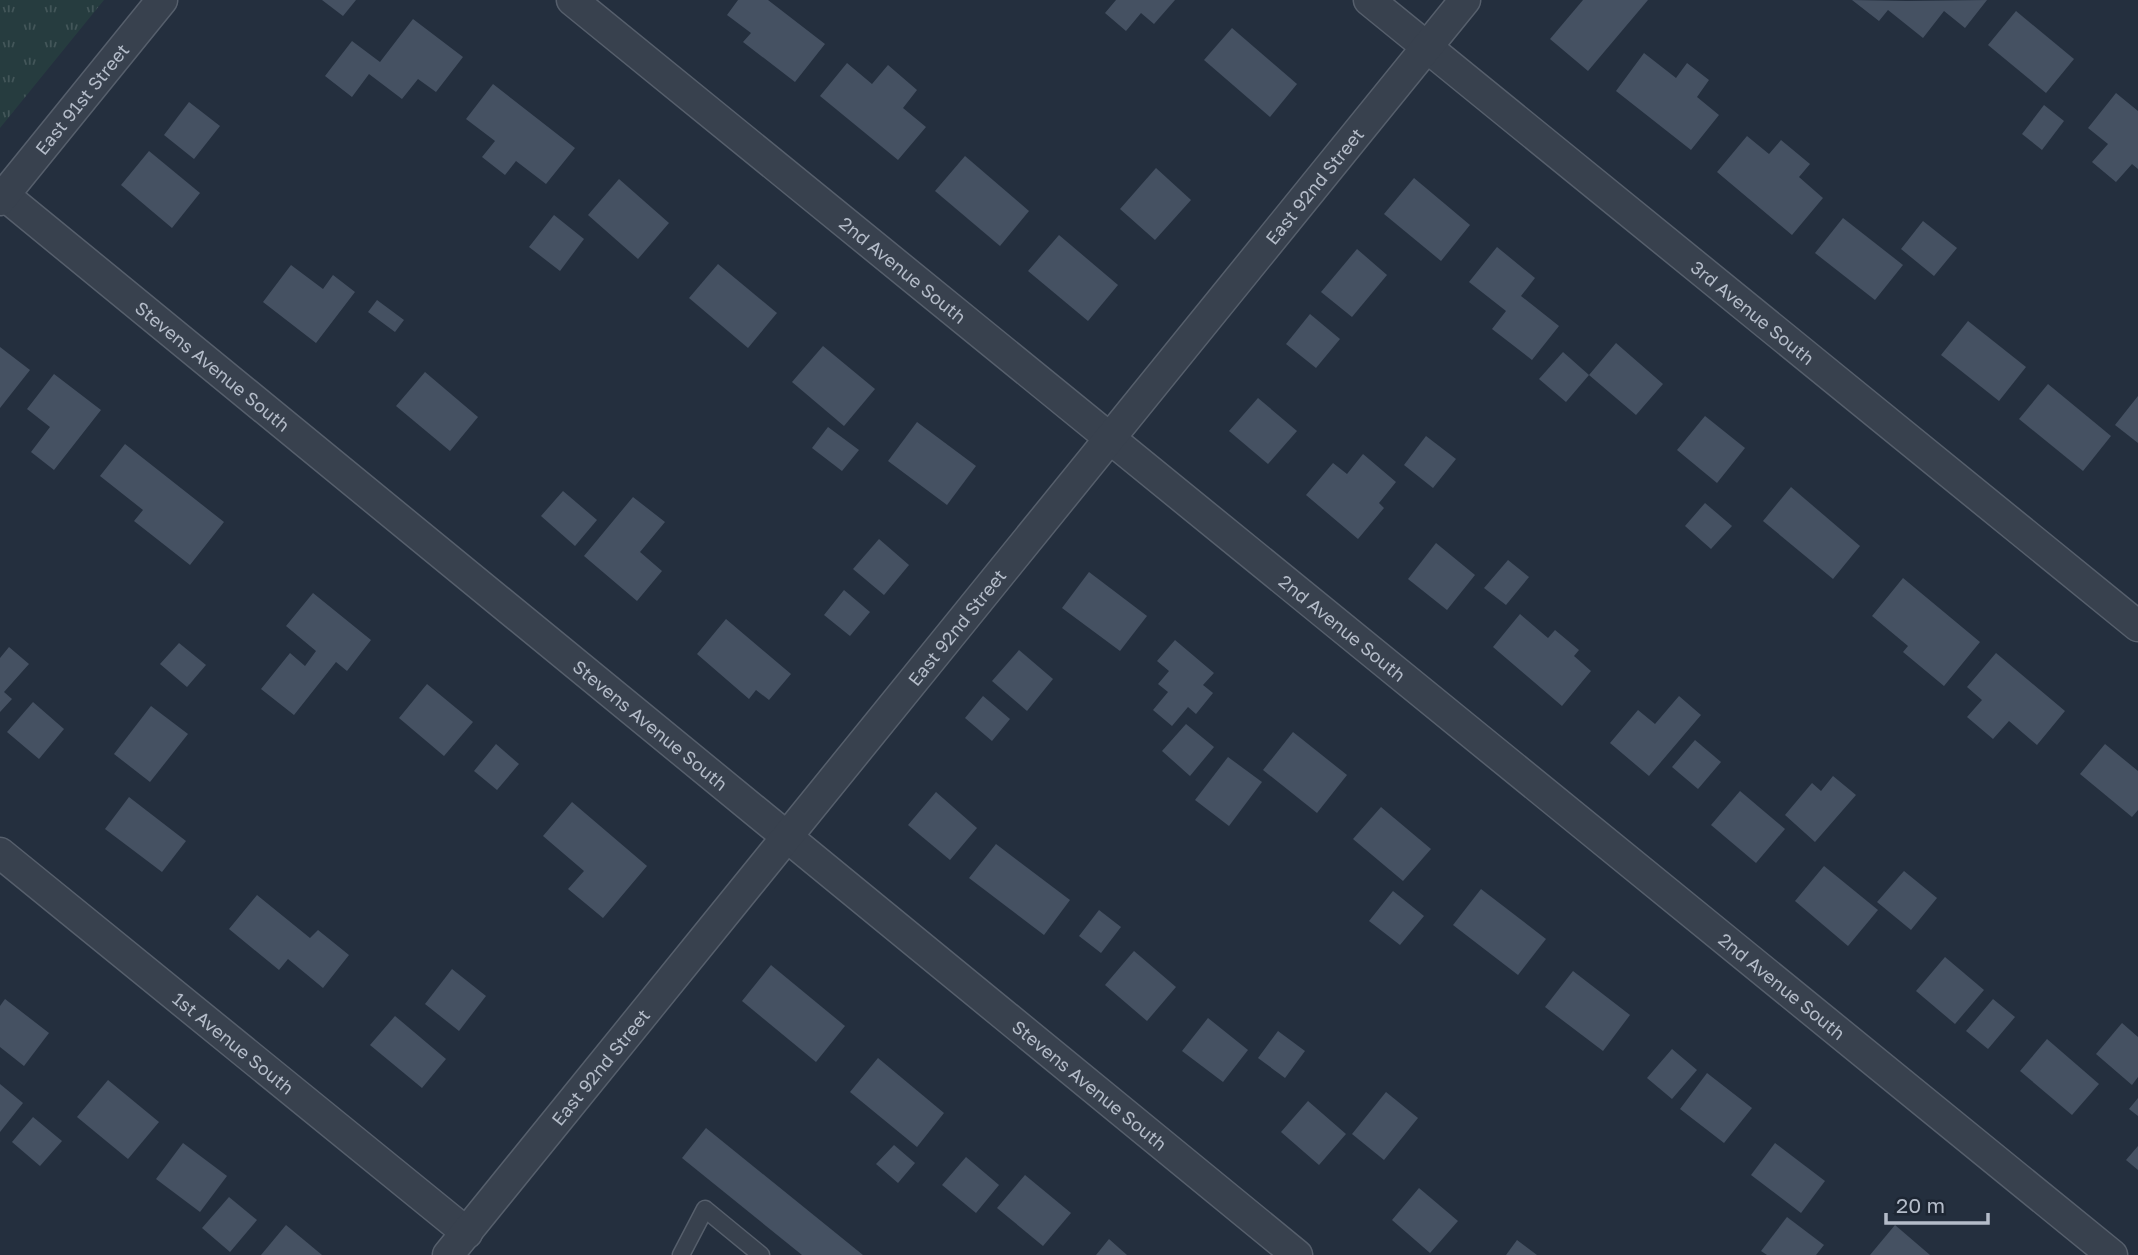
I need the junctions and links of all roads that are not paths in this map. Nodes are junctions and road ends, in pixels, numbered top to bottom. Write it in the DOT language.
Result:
graph roads {
  1 [pos="162,0"];
  2 [pos="572,0"];
  3 [pos="1369,0"];
  4 [pos="1465,0"];
  5 [pos="1427,47"];
  6 [pos="1,195"];
  7 [pos="1110,438"];
  8 [pos="2138,626"];
  9 [pos="787,836"];
  10 [pos="0,853"];
  11 [pos="457,1244"];
  12 [pos="681,1255"];
  13 [pos="761,1255"];
  14 [pos="1297,1255"];
  15 [pos="2112,1255"];
  1 -- 6 [label="street, East 91st Street"];
  2 -- 7 [label="street, 2nd Avenue South"];
  3 -- 5 [label="street, 3rd Avenue South"];
  4 -- 5 [label="street, East 92nd Street"];
  5 -- 7 [label="street, East 92nd Street"];
  5 -- 8 [label="street, 3rd Avenue South"];
  6 -- 9 [label="street, Stevens Avenue South"];
  7 -- 9 [label="street, East 92nd Street"];
  7 -- 15 [label="street, 2nd Avenue South"];
  9 -- 11 [label="street, East 92nd Street"];
  9 -- 14 [label="street, Stevens Avenue South"];
  10 -- 11 [label="street, 1st Avenue South"];
  12 -- 13 [label="lane"];
}
